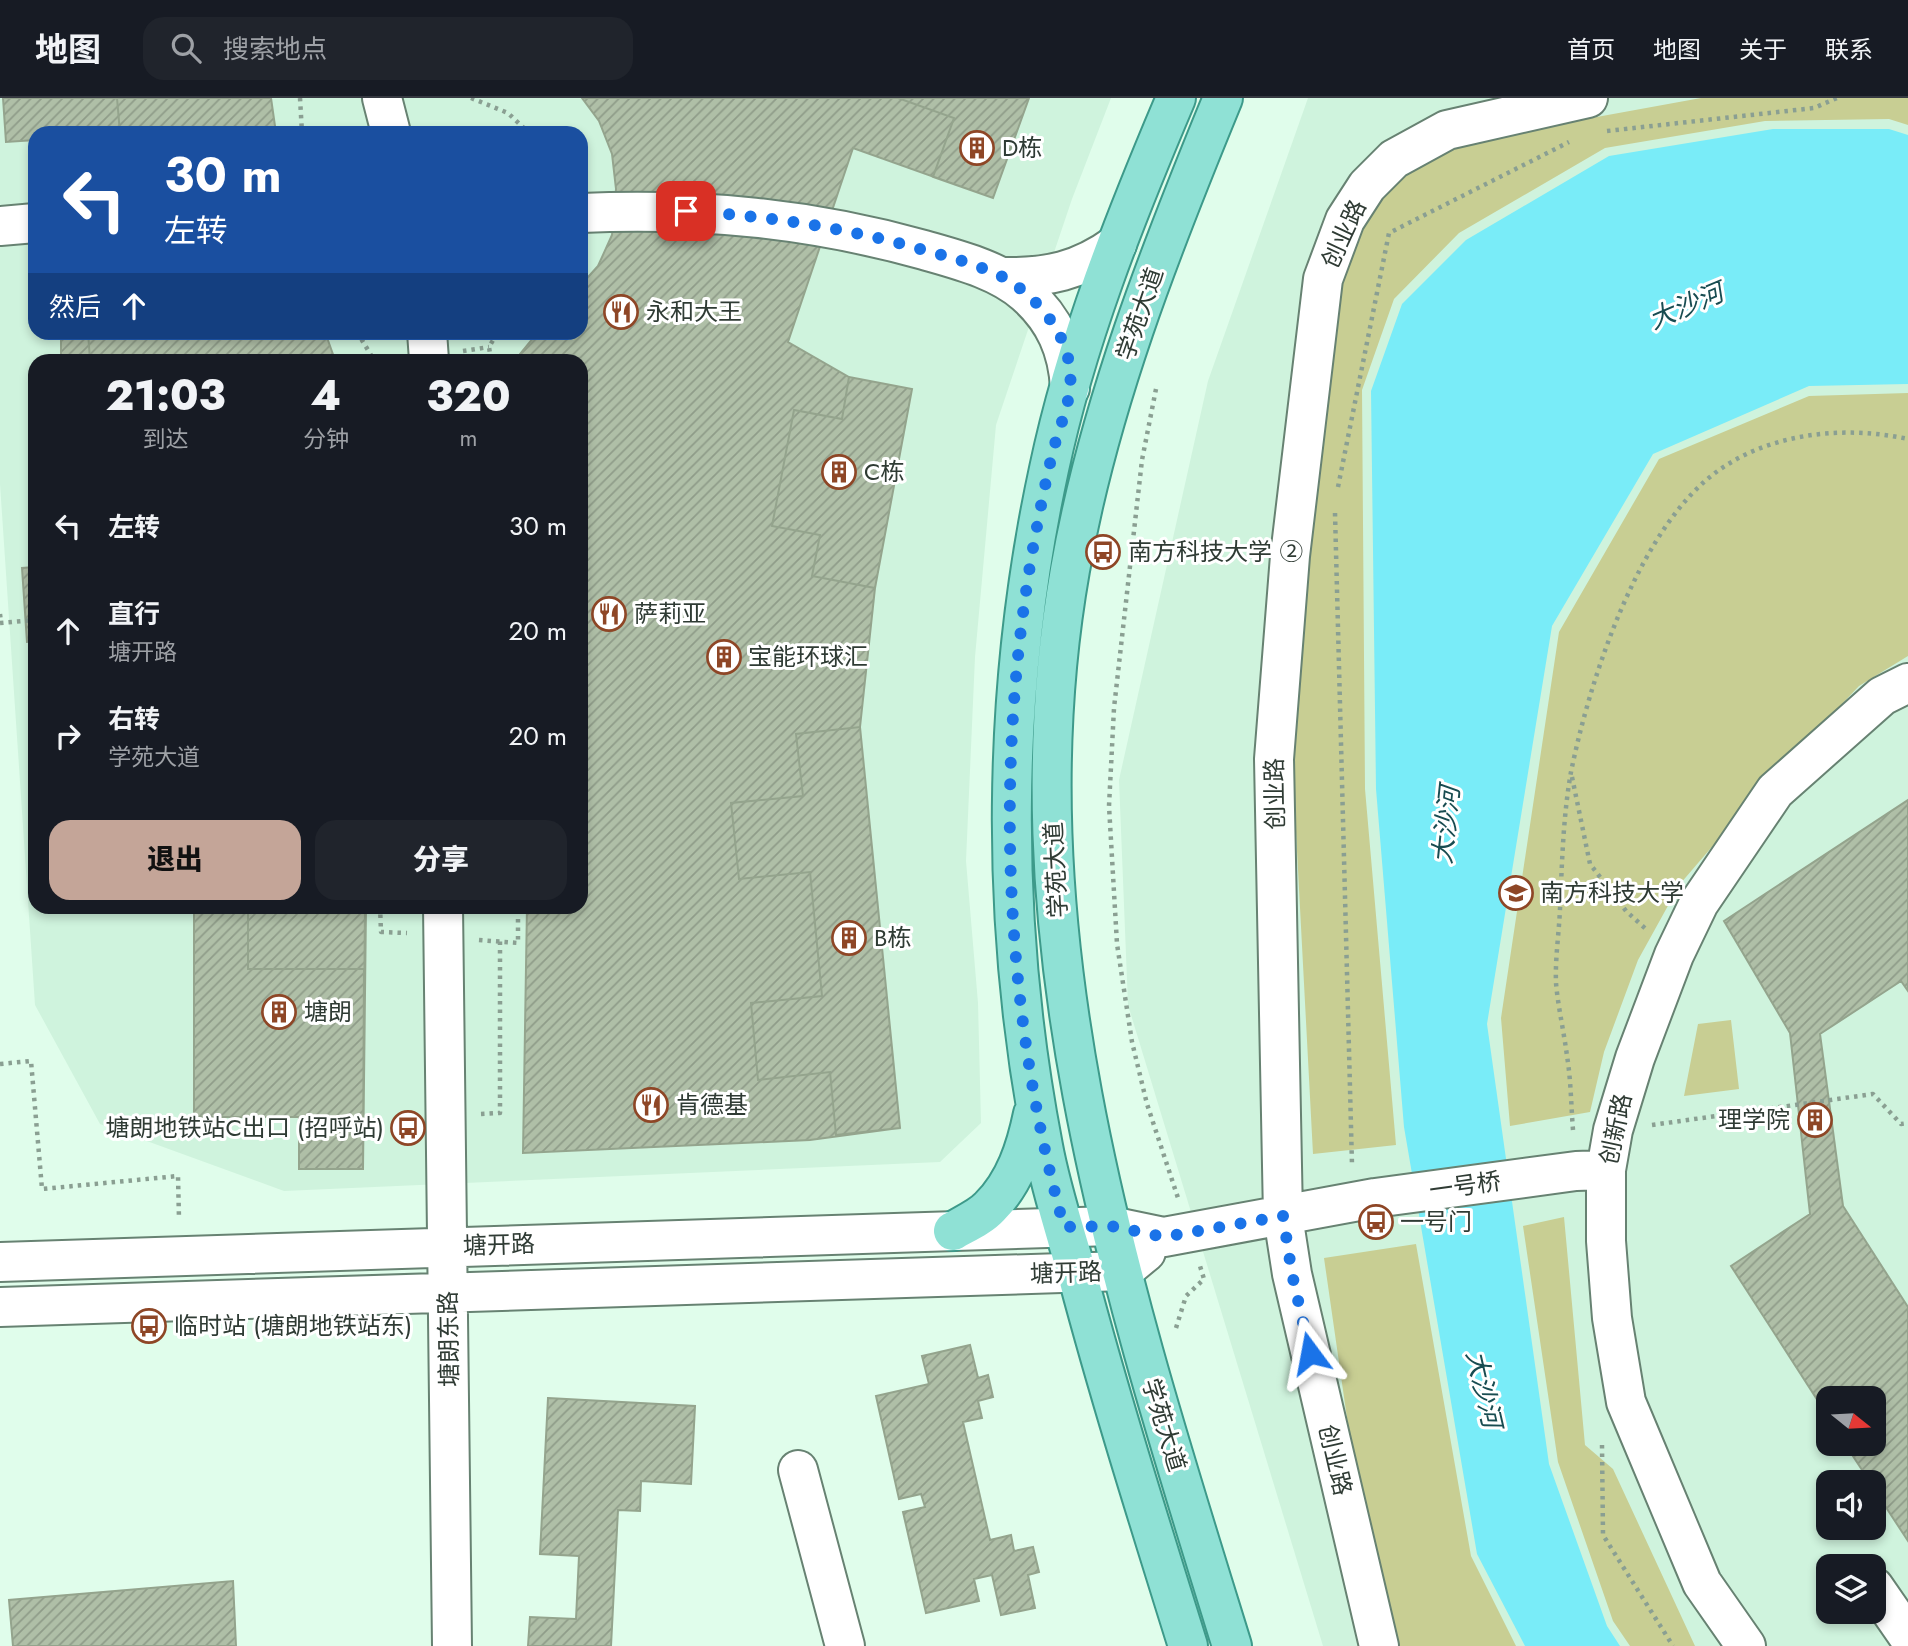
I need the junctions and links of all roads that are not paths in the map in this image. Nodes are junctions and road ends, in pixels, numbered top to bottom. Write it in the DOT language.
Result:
graph roads {
  1 [pos="382,98"];
  2 [pos="1175,98"];
  3 [pos="1223,98"];
  4 [pos="1593,115"];
  5 [pos="389,126"];
  6 [pos="588,213"];
  7 [pos="1116,244"];
  8 [pos="1002,277"];
  9 [pos="1070,388"];
  10 [pos="1908,683"];
  11 [pos="443,914"];
  12 [pos="1035,1105"];
  13 [pos="1591,1170"];
  14 [pos="1283,1216"];
  15 [pos="1111,1226"];
  16 [pos="1064,1227"];
  17 [pos="953,1231"];
  18 [pos="1164,1237"];
  19 [pos="448,1247"];
  20 [pos="0,1262"];
  21 [pos="1123,1271"];
  22 [pos="1076,1272"];
  23 [pos="449,1292"];
  24 [pos="0,1307"];
  25 [pos="798,1470"];
  26 [pos="1886,1604"];
  27 [pos="1908,1636"];
  28 [pos="452,1646"];
  29 [pos="845,1646"];
  30 [pos="1188,1646"];
  31 [pos="1232,1646"];
  32 [pos="1379,1646"];
  33 [pos="1746,1646"];
  1 -- 5 [label="street"];
  2 -- 7 [label="main road, 学苑大道"];
  3 -- 15 [label="main road, 学苑大道"];
  4 -- 14 [label="street, 创业路"];
  6 -- 8 [label="street"];
  7 -- 8 [label="street"];
  7 -- 9 [label="main road, 学苑大道"];
  8 -- 9 [label="street"];
  9 -- 12 [label="main road, 学苑大道"];
  10 -- 13 [label="street, 创新路"];
  11 -- 19 [label="street, 塘朗东路"];
  12 -- 16 [label="main road, 学苑大道"];
  12 -- 17 [label="main road"];
  13 -- 14 [label="street, 一号桥"];
  13 -- 33 [label="street, 创新路"];
  14 -- 18 [label="street, 一号桥"];
  14 -- 32 [label="street, 创业路"];
  15 -- 16 [label="street, 塘开路"];
  15 -- 18 [label="street, 塘开路"];
  15 -- 21 [label="main road, 学苑大道"];
  16 -- 17 [label="street, 塘开路"];
  16 -- 22 [label="main road, 学苑大道"];
  17 -- 19 [label="street, 塘开路"];
  18 -- 21 [label="street, 塘开路"];
  19 -- 20 [label="street, 塘开路"];
  19 -- 23 [label="street, 塘朗东路"];
  21 -- 22 [label="street, 塘开路"];
  21 -- 31 [label="main road, 学苑大道"];
  22 -- 23 [label="street, 塘开路"];
  22 -- 30 [label="main road, 学苑大道"];
  23 -- 24 [label="street, 塘开路"];
  23 -- 28 [label="street, 塘朗东路"];
  25 -- 29 [label="street"];
  26 -- 27 [label="street"];
}
